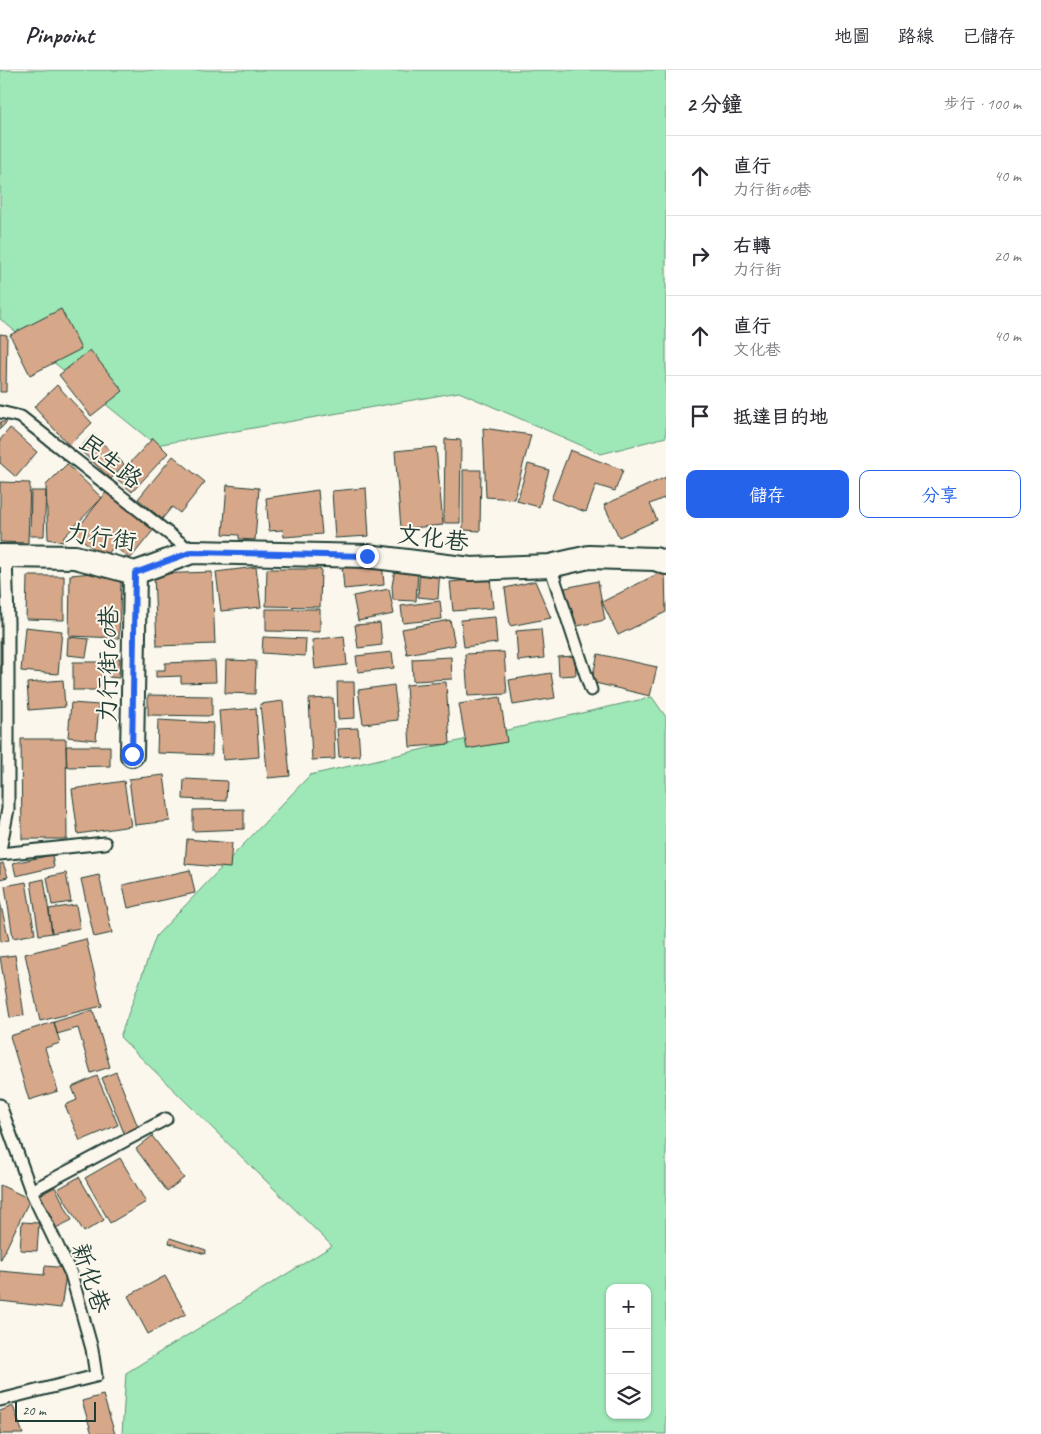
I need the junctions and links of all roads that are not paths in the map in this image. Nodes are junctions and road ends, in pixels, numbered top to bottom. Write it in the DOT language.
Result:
graph roads {
  1 [pos="0,412"];
  2 [pos="192,552"];
  3 [pos="3,556"];
  4 [pos="666,564"];
  5 [pos="550,566"];
  6 [pos="135,573"];
  7 [pos="591,690"];
  8 [pos="132,754"];
  9 [pos="105,843"];
  10 [pos="1,850"];
  11 [pos="0,1105"];
  12 [pos="166,1119"];
  13 [pos="31,1191"];
  14 [pos="0,1400"];
  1 -- 2 [label="lane, 民生路"];
  2 -- 5 [label="street, 文化巷"];
  2 -- 6 [label="street, 力行街"];
  3 -- 6 [label="street, 力行街"];
  3 -- 10 [label="lane"];
  4 -- 5 [label="street, 文化巷"];
  5 -- 7 [label="lane"];
  6 -- 8 [label="street, 力行街60巷"];
  9 -- 10 [label="lane"];
  11 -- 13 [label="lane, 新化巷"];
  12 -- 13 [label="lane"];
  13 -- 14 [label="lane, 新化巷"];
}
